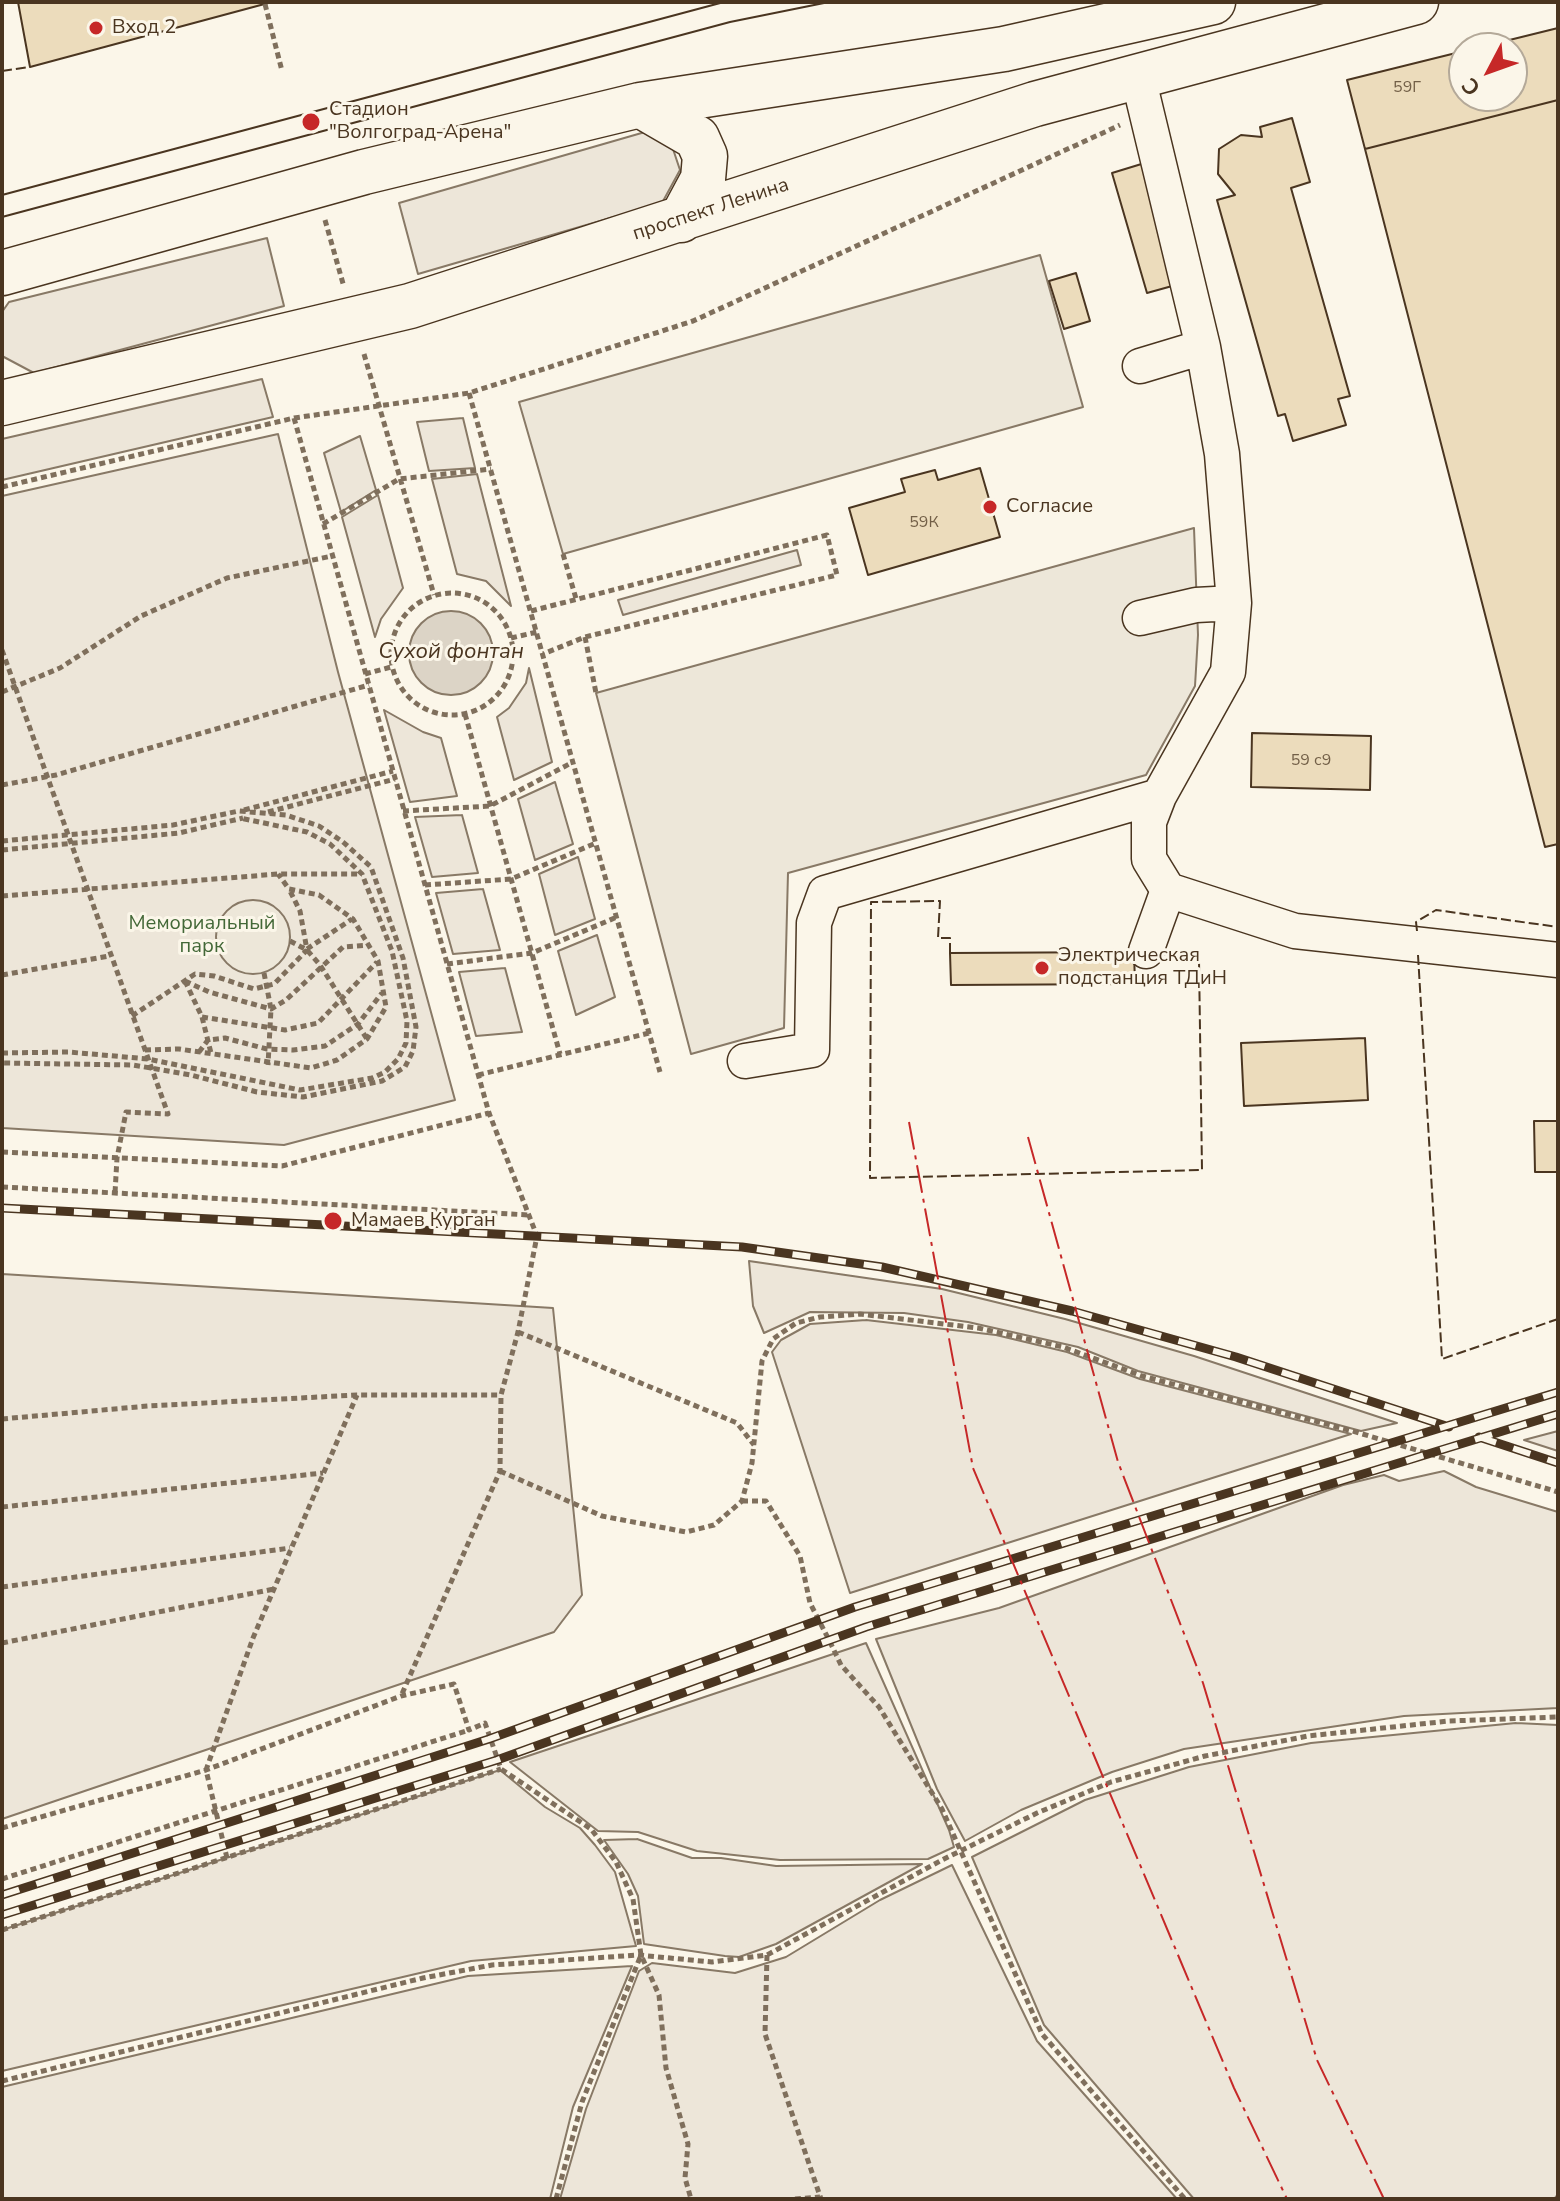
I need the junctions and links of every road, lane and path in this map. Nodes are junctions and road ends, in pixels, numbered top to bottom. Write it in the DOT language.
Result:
graph roads {
  1 [pos="1213,2"];
  2 [pos="1416,2"];
  3 [pos="265,4"];
  4 [pos="282,71"];
  5 [pos="1142,95"];
  6 [pos="640,105"];
  7 [pos="315,185"];
  8 [pos="681,220"];
  9 [pos="2,273"];
  10 [pos="354,320"];
  11 [pos="1203,347"];
  12 [pos="1140,366"];
  13 [pos="469,393"];
  14 [pos="5,400"];
  15 [pos="380,406"];
  16 [pos="294,418"];
  17 [pos="491,469"];
  18 [pos="399,479"];
  19 [pos="2,487"];
  20 [pos="323,524"];
  21 [pos="563,554"];
  22 [pos="332,556"];
  23 [pos="434,595"];
  24 [pos="577,602"];
  25 [pos="1234,603"];
  26 [pos="531,611"];
  27 [pos="1140,618"];
  28 [pos="537,632"];
  29 [pos="585,637"];
  30 [pos="511,638"];
  31 [pos="2,650"];
  32 [pos="543,654"];
  33 [pos="391,667"];
  34 [pos="365,674"];
  35 [pos="369,685"];
  36 [pos="15,687"];
  37 [pos="2,692"];
  38 [pos="596,693"];
  39 [pos="465,714"];
  40 [pos="573,762"];
  41 [pos="393,771"];
  42 [pos="47,777"];
  43 [pos="395,779"];
  44 [pos="2,785"];
  45 [pos="1159,796"];
  46 [pos="490,806"];
  47 [pos="403,811"];
  48 [pos="261,813"];
  49 [pos="240,815"];
  50 [pos="67,835"];
  51 [pos="2,841"];
  52 [pos="71,843"];
  53 [pos="596,843"];
  54 [pos="2,850"];
  55 [pos="278,874"];
  56 [pos="362,874"];
  57 [pos="511,879"];
  58 [pos="425,885"];
  59 [pos="85,888"];
  60 [pos="289,889"];
  61 [pos="1168,890"];
  62 [pos="2,896"];
  63 [pos="617,917"];
  64 [pos="353,919"];
  65 [pos="290,941"];
  66 [pos="369,945"];
  67 [pos="307,950"];
  68 [pos="1146,951"];
  69 [pos="532,953"];
  70 [pos="109,956"];
  71 [pos="1558,960"];
  72 [pos="378,961"];
  73 [pos="447,964"];
  74 [pos="320,965"];
  75 [pos="264,973"];
  76 [pos="2,975"];
  77 [pos="185,980"];
  78 [pos="266,987"];
  79 [pos="383,992"];
  80 [pos="344,998"];
  81 [pos="271,1009"];
  82 [pos="132,1016"];
  83 [pos="202,1017"];
  84 [pos="358,1024"];
  85 [pos="269,1028"];
  86 [pos="649,1033"];
  87 [pos="367,1039"];
  88 [pos="208,1040"];
  89 [pos="267,1049"];
  90 [pos="145,1050"];
  91 [pos="199,1052"];
  92 [pos="2,1053"];
  93 [pos="211,1053"];
  94 [pos="560,1054"];
  95 [pos="148,1059"];
  96 [pos="745,1061"];
  97 [pos="2,1063"];
  98 [pos="268,1065"];
  99 [pos="151,1068"];
  100 [pos="660,1072"];
  101 [pos="478,1075"];
  102 [pos="489,1113"];
  103 [pos="2,1152"];
  104 [pos="117,1158"];
  105 [pos="2,1187"];
  106 [pos="115,1193"];
  107 [pos="529,1215"];
  108 [pos="518,1332"];
  109 [pos="357,1395"];
  110 [pos="501,1395"];
  111 [pos="2,1419"];
  112 [pos="754,1445"];
  113 [pos="500,1471"];
  114 [pos="324,1472"];
  115 [pos="1558,1492"];
  116 [pos="742,1501"];
  117 [pos="2,1507"];
  118 [pos="291,1548"];
  119 [pos="2,1587"];
  120 [pos="274,1589"];
  121 [pos="2,1643"];
  122 [pos="401,1696"];
  123 [pos="1558,1717"];
  124 [pos="469,1730"];
  125 [pos="501,1769"];
  126 [pos="206,1770"];
  127 [pos="213,1812"];
  128 [pos="2,1828"];
  129 [pos="960,1851"];
  130 [pos="227,1858"];
  131 [pos="2,1879"];
  132 [pos="2,1930"];
  133 [pos="641,1955"];
  134 [pos="767,1955"];
  135 [pos="2,2081"];
  136 [pos="820,2198"];
  137 [pos="556,2199"];
  138 [pos="691,2199"];
  139 [pos="795,2199"];
  140 [pos="1185,2199"];
  1 -- 6 [label="main road"];
  2 -- 5 [label="main road, проспект Ленина"];
  3 -- 4 [label="path"];
  5 -- 8 [label="main road, проспект Ленина"];
  5 -- 11 [label="lane"];
  5 -- 13 [label="path"];
  6 -- 7 [label="main road"];
  6 -- 8 [label="main road"];
  7 -- 9 [label="main road"];
  7 -- 10 [label="path"];
  8 -- 10 [label="main road, проспект Ленина"];
  10 -- 14 [label="main road, проспект Ленина"];
  10 -- 15 [label="path"];
  11 -- 12 [label="lane"];
  11 -- 25 [label="lane"];
  13 -- 15 [label="path"];
  13 -- 17 [label="path"];
  15 -- 16 [label="path"];
  15 -- 18 [label="path"];
  16 -- 19 [label="path"];
  16 -- 20 [label="path"];
  17 -- 18 [label="path"];
  17 -- 26 [label="path"];
  18 -- 20 [label="path"];
  18 -- 23 [label="path"];
  20 -- 22 [label="path"];
  21 -- 24 [label="path"];
  22 -- 34 [label="path"];
  22 -- 36 [label="path"];
  23 -- 30 [label="path"];
  23 -- 33 [label="path"];
  24 -- 26 [label="path"];
  24 -- 29 [label="path"];
  25 -- 27 [label="lane"];
  25 -- 45 [label="lane"];
  26 -- 28 [label="path"];
  28 -- 30 [label="path"];
  28 -- 32 [label="path"];
  29 -- 32 [label="path"];
  29 -- 38 [label="path"];
  30 -- 39 [label="path"];
  31 -- 36 [label="path"];
  32 -- 40 [label="path"];
  33 -- 34 [label="path"];
  33 -- 39 [label="path"];
  34 -- 35 [label="path"];
  35 -- 41 [label="path"];
  35 -- 42 [label="path"];
  36 -- 37 [label="path"];
  36 -- 42 [label="path"];
  39 -- 46 [label="path"];
  40 -- 46 [label="path"];
  40 -- 53 [label="path"];
  41 -- 43 [label="path"];
  41 -- 49 [label="path"];
  42 -- 44 [label="path"];
  42 -- 50 [label="path"];
  43 -- 47 [label="path"];
  43 -- 48 [label="path"];
  45 -- 61 [label="lane"];
  45 -- 96 [label="lane"];
  46 -- 47 [label="path"];
  46 -- 57 [label="path"];
  47 -- 58 [label="path"];
  48 -- 49 [label="path"];
  48 -- 99 [label="path"];
  49 -- 50 [label="path"];
  49 -- 52 [label="path"];
  49 -- 56 [label="path"];
  50 -- 51 [label="path"];
  50 -- 52 [label="path"];
  52 -- 54 [label="path"];
  52 -- 59 [label="path"];
  53 -- 57 [label="path"];
  53 -- 63 [label="path"];
  55 -- 56 [label="path"];
  55 -- 59 [label="path"];
  55 -- 60 [label="path"];
  56 -- 95 [label="path"];
  57 -- 58 [label="path"];
  57 -- 69 [label="path"];
  58 -- 73 [label="path"];
  59 -- 62 [label="path"];
  59 -- 70 [label="path"];
  60 -- 64 [label="path"];
  60 -- 67 [label="path"];
  61 -- 68 [label="lane"];
  61 -- 71 [label="lane"];
  63 -- 69 [label="path"];
  63 -- 86 [label="path"];
  64 -- 66 [label="path"];
  64 -- 67 [label="path"];
  65 -- 67 [label="path"];
  66 -- 72 [label="path"];
  66 -- 74 [label="path"];
  67 -- 74 [label="path"];
  67 -- 78 [label="path"];
  69 -- 73 [label="path"];
  69 -- 94 [label="path"];
  70 -- 76 [label="path"];
  70 -- 82 [label="path"];
  72 -- 79 [label="path"];
  72 -- 80 [label="path"];
  73 -- 101 [label="path"];
  74 -- 80 [label="path"];
  74 -- 81 [label="path"];
  75 -- 78 [label="path"];
  77 -- 78 [label="path"];
  77 -- 81 [label="path"];
  77 -- 82 [label="path"];
  77 -- 83 [label="path"];
  78 -- 81 [label="path"];
  79 -- 84 [label="path"];
  79 -- 87 [label="path"];
  80 -- 84 [label="path"];
  80 -- 85 [label="path"];
  81 -- 85 [label="path"];
  82 -- 90 [label="path"];
  83 -- 85 [label="path"];
  83 -- 88 [label="path"];
  84 -- 87 [label="path"];
  84 -- 89 [label="path"];
  85 -- 89 [label="path"];
  86 -- 94 [label="path"];
  86 -- 100 [label="path"];
  87 -- 98 [label="path"];
  88 -- 89 [label="path"];
  88 -- 91 [label="path"];
  88 -- 93 [label="path"];
  89 -- 98 [label="path"];
  90 -- 91 [label="path"];
  90 -- 95 [label="path"];
  91 -- 93 [label="path"];
  92 -- 95 [label="path"];
  93 -- 98 [label="path"];
  94 -- 101 [label="path"];
  95 -- 99 [label="path"];
  97 -- 99 [label="path"];
  99 -- 104 [label="path"];
  101 -- 102 [label="path"];
  102 -- 104 [label="path"];
  102 -- 107 [label="path"];
  103 -- 104 [label="path"];
  104 -- 106 [label="path"];
  105 -- 106 [label="path"];
  106 -- 107 [label="path"];
  107 -- 108 [label="path"];
  108 -- 110 [label="path"];
  108 -- 112 [label="path"];
  109 -- 110 [label="path"];
  109 -- 111 [label="path"];
  109 -- 114 [label="path"];
  110 -- 113 [label="path"];
  112 -- 115 [label="path"];
  112 -- 116 [label="path"];
  113 -- 116 [label="path"];
  113 -- 122 [label="path"];
  114 -- 117 [label="path"];
  114 -- 118 [label="path"];
  116 -- 129 [label="path"];
  118 -- 119 [label="path"];
  118 -- 120 [label="path"];
  120 -- 121 [label="path"];
  120 -- 126 [label="path"];
  122 -- 124 [label="path"];
  122 -- 126 [label="path"];
  123 -- 129 [label="path"];
  124 -- 125 [label="path"];
  124 -- 127 [label="path"];
  125 -- 130 [label="path"];
  125 -- 133 [label="path"];
  126 -- 127 [label="path"];
  126 -- 128 [label="path"];
  127 -- 130 [label="path"];
  127 -- 131 [label="path"];
  129 -- 134 [label="path"];
  129 -- 140 [label="path"];
  130 -- 132 [label="path"];
  133 -- 134 [label="path"];
  133 -- 135 [label="path"];
  133 -- 137 [label="path"];
  133 -- 138 [label="path"];
  134 -- 136 [label="path"];
  136 -- 139 [label="path"];
}
